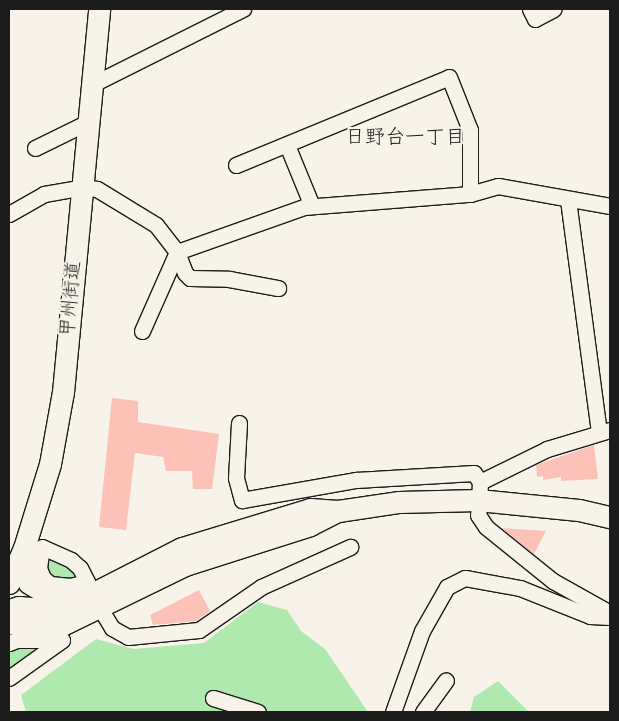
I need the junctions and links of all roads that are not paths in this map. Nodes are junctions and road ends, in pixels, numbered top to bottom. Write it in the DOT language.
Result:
graph roads {
  1 [pos="99,9"];
  2 [pos="243,9"];
  3 [pos="530,9"];
  4 [pos="554,9"];
  5 [pos="94,84"];
  6 [pos="88,122"];
  7 [pos="287,145"];
  8 [pos="35,148"];
  9 [pos="236,165"];
  10 [pos="83,187"];
  11 [pos="470,194"];
  12 [pos="568,200"];
  13 [pos="312,206"];
  14 [pos="610,206"];
  15 [pos="10,210"];
  16 [pos="177,252"];
  17 [pos="278,288"];
  18 [pos="142,331"];
  19 [pos="239,423"];
  20 [pos="605,431"];
  21 [pos="479,491"];
  22 [pos="610,517"];
  23 [pos="350,547"];
  24 [pos="24,548"];
  25 [pos="9,583"];
  26 [pos="92,594"];
  27 [pos="9,610"];
  28 [pos="610,613"];
  29 [pos="610,617"];
  30 [pos="9,624"];
  31 [pos="9,643"];
  32 [pos="9,678"];
  33 [pos="446,680"];
  34 [pos="212,698"];
  35 [pos="258,712"];
  36 [pos="392,712"];
  37 [pos="423,712"];
  1 -- 5 [label="street, 甲州街道"];
  2 -- 5 [label="street"];
  3 -- 4 [label="street"];
  5 -- 6 [label="street, 甲州街道"];
  6 -- 8 [label="street"];
  6 -- 10 [label="street, 甲州街道"];
  7 -- 9 [label="street"];
  7 -- 11 [label="street"];
  7 -- 13 [label="street"];
  10 -- 15 [label="street"];
  10 -- 16 [label="street"];
  10 -- 24 [label="street, 甲州街道"];
  11 -- 12 [label="street"];
  11 -- 13 [label="street"];
  12 -- 14 [label="street"];
  12 -- 20 [label="street"];
  13 -- 16 [label="street"];
  16 -- 17 [label="street"];
  16 -- 18 [label="street"];
  19 -- 21 [label="street"];
  20 -- 21 [label="street"];
  21 -- 22 [label="street"];
  21 -- 26 [label="street"];
  21 -- 28 [label="street"];
  23 -- 26 [label="street"];
  24 -- 25 [label="street, 甲州街道"];
  24 -- 26 [label="street"];
  26 -- 27 [label="street"];
  26 -- 30 [label="street"];
  29 -- 36 [label="street"];
  31 -- 32 [label="street"];
  33 -- 37 [label="street"];
  34 -- 35 [label="street"];
}
